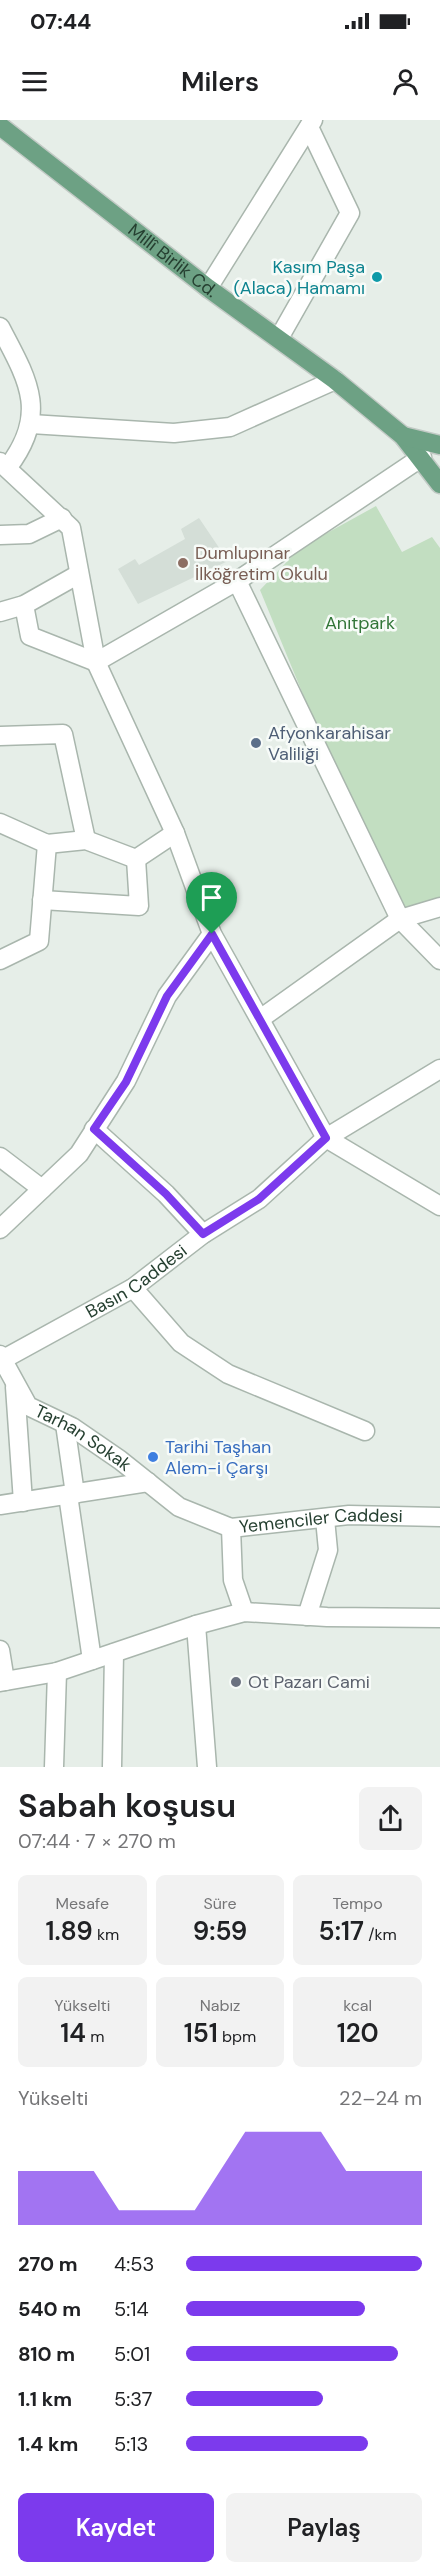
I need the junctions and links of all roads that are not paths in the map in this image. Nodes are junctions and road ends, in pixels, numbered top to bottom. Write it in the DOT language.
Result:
graph roads {
  1 [pos="311,124"];
  2 [pos="0,126"];
  3 [pos="208,288"];
  4 [pos="0,327"];
  5 [pos="279,338"];
  6 [pos="335,380"];
  7 [pos="31,424"];
  8 [pos="404,436"];
  9 [pos="440,447"];
  10 [pos="422,457"];
  11 [pos="4,464"];
  12 [pos="440,484"];
  13 [pos="62,518"];
  14 [pos="0,535"];
  15 [pos="79,574"];
  16 [pos="237,581"];
  17 [pos="24,605"];
  18 [pos="0,612"];
  19 [pos="96,662"];
  20 [pos="0,736"];
  21 [pos="0,823"];
  22 [pos="175,833"];
  23 [pos="86,840"];
  24 [pos="47,844"];
  25 [pos="136,859"];
  26 [pos="42,900"];
  27 [pos="440,907"];
  28 [pos="400,919"];
  29 [pos="212,934"];
  30 [pos="0,960"];
  31 [pos="440,960"];
  32 [pos="261,1019"];
  33 [pos="440,1069"];
  34 [pos="94,1129"];
  35 [pos="326,1138"];
  36 [pos="0,1157"];
  37 [pos="42,1189"];
  38 [pos="440,1206"];
  39 [pos="0,1229"];
  40 [pos="203,1234"];
  41 [pos="133,1288"];
  42 [pos="1,1358"];
  43 [pos="14,1380"];
  44 [pos="65,1424"];
  45 [pos="365,1431"];
  46 [pos="148,1482"];
  47 [pos="72,1494"];
  48 [pos="23,1502"];
  49 [pos="0,1505"];
  50 [pos="440,1517"];
  51 [pos="325,1519"];
  52 [pos="231,1528"];
  53 [pos="244,1612"];
  54 [pos="307,1616"];
  55 [pos="440,1617"];
  56 [pos="196,1625"];
  57 [pos="0,1650"];
  58 [pos="114,1653"];
  59 [pos="92,1660"];
  60 [pos="57,1672"];
  61 [pos="3,1681"];
  62 [pos="54,1767"];
  63 [pos="112,1767"];
  64 [pos="207,1767"];
  1 -- 3 [label="street"];
  1 -- 5 [label="street"];
  2 -- 3 [label="main road, Millî Birlik Cd."];
  3 -- 5 [label="main road, Millî Birlik Cd."];
  4 -- 7 [label="street"];
  5 -- 6 [label="main road, Millî Birlik Cd."];
  6 -- 7 [label="street"];
  6 -- 8 [label="main road, Millî Birlik Cd."];
  7 -- 11 [label="street"];
  8 -- 9 [label="main road, Millî Birlik Cd."];
  8 -- 10 [label="main road, Millî Birlik Cd."];
  9 -- 10 [label="main road"];
  10 -- 12 [label="main road, Millî Birlik Cd."];
  10 -- 16 [label="street"];
  11 -- 13 [label="street"];
  13 -- 14 [label="street"];
  13 -- 15 [label="street"];
  15 -- 17 [label="street"];
  15 -- 19 [label="street"];
  16 -- 19 [label="street"];
  16 -- 28 [label="street"];
  17 -- 18 [label="street"];
  17 -- 19 [label="street"];
  19 -- 22 [label="street"];
  20 -- 23 [label="street"];
  21 -- 24 [label="street"];
  22 -- 25 [label="street"];
  22 -- 29 [label="street"];
  23 -- 24 [label="street"];
  23 -- 25 [label="street"];
  24 -- 26 [label="street"];
  25 -- 26 [label="street"];
  26 -- 30 [label="street"];
  27 -- 28 [label="street"];
  28 -- 31 [label="street"];
  28 -- 32 [label="street"];
  29 -- 32 [label="street"];
  29 -- 34 [label="street"];
  32 -- 35 [label="street"];
  33 -- 35 [label="street, Basın Caddesi"];
  34 -- 37 [label="street"];
  34 -- 40 [label="street"];
  35 -- 38 [label="street"];
  35 -- 40 [label="street, Basın Caddesi"];
  36 -- 37 [label="street"];
  37 -- 39 [label="street"];
  40 -- 41 [label="street, Basın Caddesi"];
  41 -- 42 [label="street, Basın Caddesi"];
  41 -- 45 [label="street"];
  42 -- 43 [label="street, Tarhan Sokak"];
  43 -- 44 [label="street, Tarhan Sokak"];
  43 -- 48 [label="street"];
  44 -- 46 [label="street, Tarhan Sokak"];
  44 -- 47 [label="street"];
  46 -- 47 [label="street"];
  46 -- 52 [label="street, Yemenciler Caddesi"];
  47 -- 48 [label="street"];
  47 -- 59 [label="street"];
  48 -- 49 [label="street"];
  50 -- 51 [label="street, Yemenciler Caddesi"];
  51 -- 52 [label="street, Yemenciler Caddesi"];
  51 -- 54 [label="street"];
  52 -- 53 [label="street"];
  53 -- 54 [label="street"];
  53 -- 56 [label="street"];
  54 -- 55 [label="street"];
  56 -- 58 [label="street"];
  56 -- 64 [label="street"];
  57 -- 61 [label="street"];
  58 -- 59 [label="street"];
  58 -- 63 [label="street"];
  59 -- 60 [label="street"];
  60 -- 61 [label="street"];
  60 -- 62 [label="street"];
}
